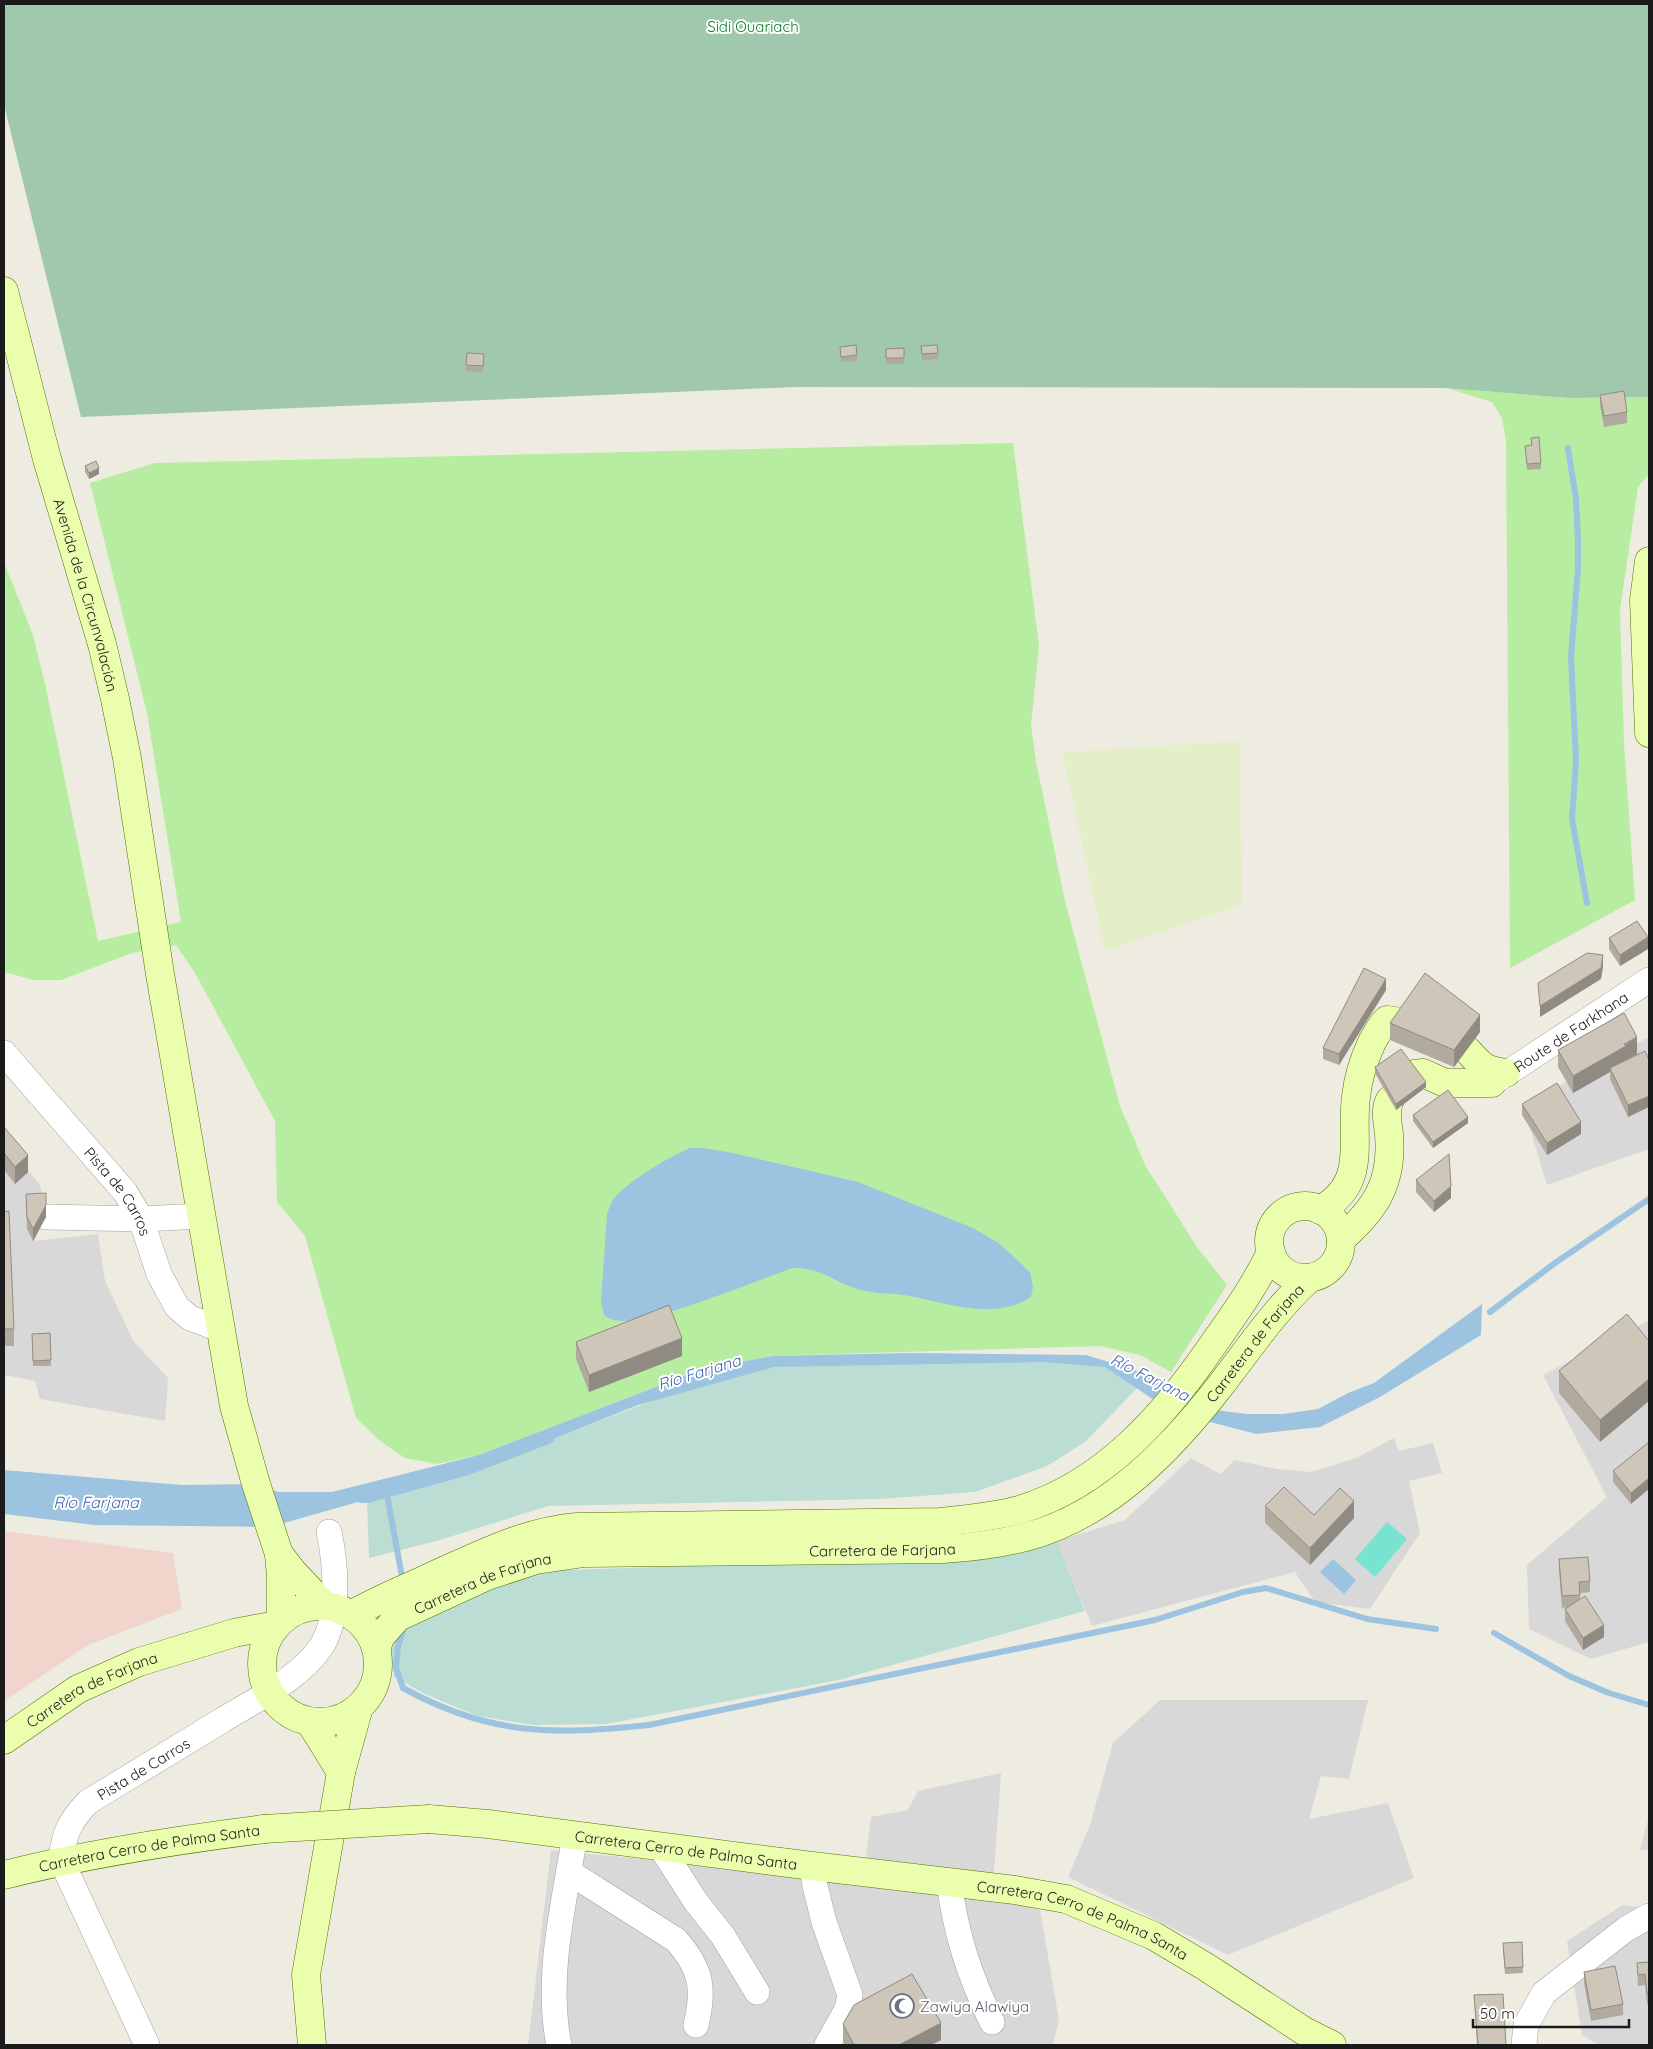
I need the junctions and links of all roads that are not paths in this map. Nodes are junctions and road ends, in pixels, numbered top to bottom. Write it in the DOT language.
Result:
graph roads {
  1 [pos="4,291"];
  2 [pos="1649,561"];
  3 [pos="1649,733"];
  4 [pos="1649,980"];
  5 [pos="1402,1022"];
  6 [pos="1467,1050"];
  7 [pos="4,1053"];
  8 [pos="1415,1074"];
  9 [pos="1499,1078"];
  10 [pos="1356,1098"];
  11 [pos="1320,1210"];
  12 [pos="202,1216"];
  13 [pos="46,1217"];
  14 [pos="141,1218"];
  15 [pos="1341,1239"];
  16 [pos="1270,1252"];
  17 [pos="1310,1278"];
  18 [pos="220,1329"];
  19 [pos="329,1532"];
  20 [pos="279,1554"];
  21 [pos="485,1565"];
  22 [pos="403,1602"];
  23 [pos="336,1609"];
  24 [pos="278,1623"];
  25 [pos="213,1639"];
  26 [pos="376,1648"];
  27 [pos="261,1665"];
  28 [pos="268,1692"];
  29 [pos="359,1707"];
  30 [pos="310,1722"];
  31 [pos="4,1740"];
  32 [pos="341,1772"];
  33 [pos="575,1835"];
  34 [pos="660,1846"];
  35 [pos="61,1860"];
  36 [pos="812,1866"];
  37 [pos="569,1872"];
  38 [pos="4,1875"];
  39 [pos="949,1882"];
  40 [pos="1649,1916"];
  41 [pos="757,1992"];
  42 [pos="992,2022"];
  43 [pos="696,2025"];
  44 [pos="147,2045"];
  45 [pos="312,2045"];
  46 [pos="558,2045"];
  47 [pos="827,2045"];
  48 [pos="1332,2045"];
  49 [pos="1524,2045"];
  1 -- 12 [label="main road, Avenida de la Circunvalación"];
  2 -- 3 [label="main road"];
  4 -- 9 [label="street, Route de Farkhana"];
  5 -- 10 [label="main road"];
  6 -- 9 [label="main road"];
  7 -- 14 [label="street, Pista de Carros"];
  8 -- 9 [label="main road"];
  10 -- 11 [label="main road"];
  10 -- 15 [label="main road, Carretera de Farjana"];
  11 -- 15 [label="main road"];
  11 -- 16 [label="main road, Carretera de Farjana"];
  12 -- 14 [label="street"];
  12 -- 18 [label="main road, Avenida de la Circunvalación"];
  13 -- 14 [label="street"];
  14 -- 18 [label="street, Pista de Carros"];
  15 -- 17 [label="main road, Carretera de Farjana"];
  16 -- 17 [label="main road, Carretera de Farjana"];
  16 -- 21 [label="main road, Carretera de Farjana"];
  17 -- 21 [label="main road, Carretera de Farjana"];
  18 -- 20 [label="main road, Avenida de la Circunvalación"];
  19 -- 23 [label="street, Pista de Carros"];
  20 -- 23 [label="main road"];
  20 -- 24 [label="main road"];
  21 -- 22 [label="main road, Carretera de Farjana"];
  22 -- 23 [label="main road, Carretera de Farjana"];
  22 -- 26 [label="main road, Carretera de Farjana"];
  23 -- 24 [label="main road, Carretera de Farjana"];
  23 -- 26 [label="main road"];
  23 -- 28 [label="street, Pista de Carros"];
  24 -- 25 [label="main road, Carretera de Farjana"];
  24 -- 27 [label="main road"];
  25 -- 27 [label="main road"];
  25 -- 31 [label="main road, Carretera de Farjana"];
  26 -- 29 [label="main road"];
  27 -- 28 [label="main road"];
  28 -- 30 [label="main road"];
  28 -- 35 [label="street, Pista de Carros"];
  29 -- 30 [label="main road"];
  29 -- 32 [label="main road"];
  30 -- 32 [label="main road"];
  32 -- 45 [label="main road"];
  33 -- 34 [label="main road, Carretera Cerro de Palma Santa"];
  33 -- 35 [label="main road, Carretera Cerro de Palma Santa, bridge"];
  33 -- 37 [label="street"];
  34 -- 36 [label="main road, Carretera Cerro de Palma Santa"];
  34 -- 41 [label="street"];
  35 -- 38 [label="main road, Carretera Cerro de Palma Santa"];
  35 -- 44 [label="street"];
  36 -- 39 [label="main road, Carretera Cerro de Palma Santa"];
  36 -- 47 [label="street"];
  37 -- 43 [label="street"];
  37 -- 46 [label="street"];
  39 -- 42 [label="street"];
  39 -- 48 [label="main road, Carretera Cerro de Palma Santa"];
  40 -- 49 [label="street"];
}
